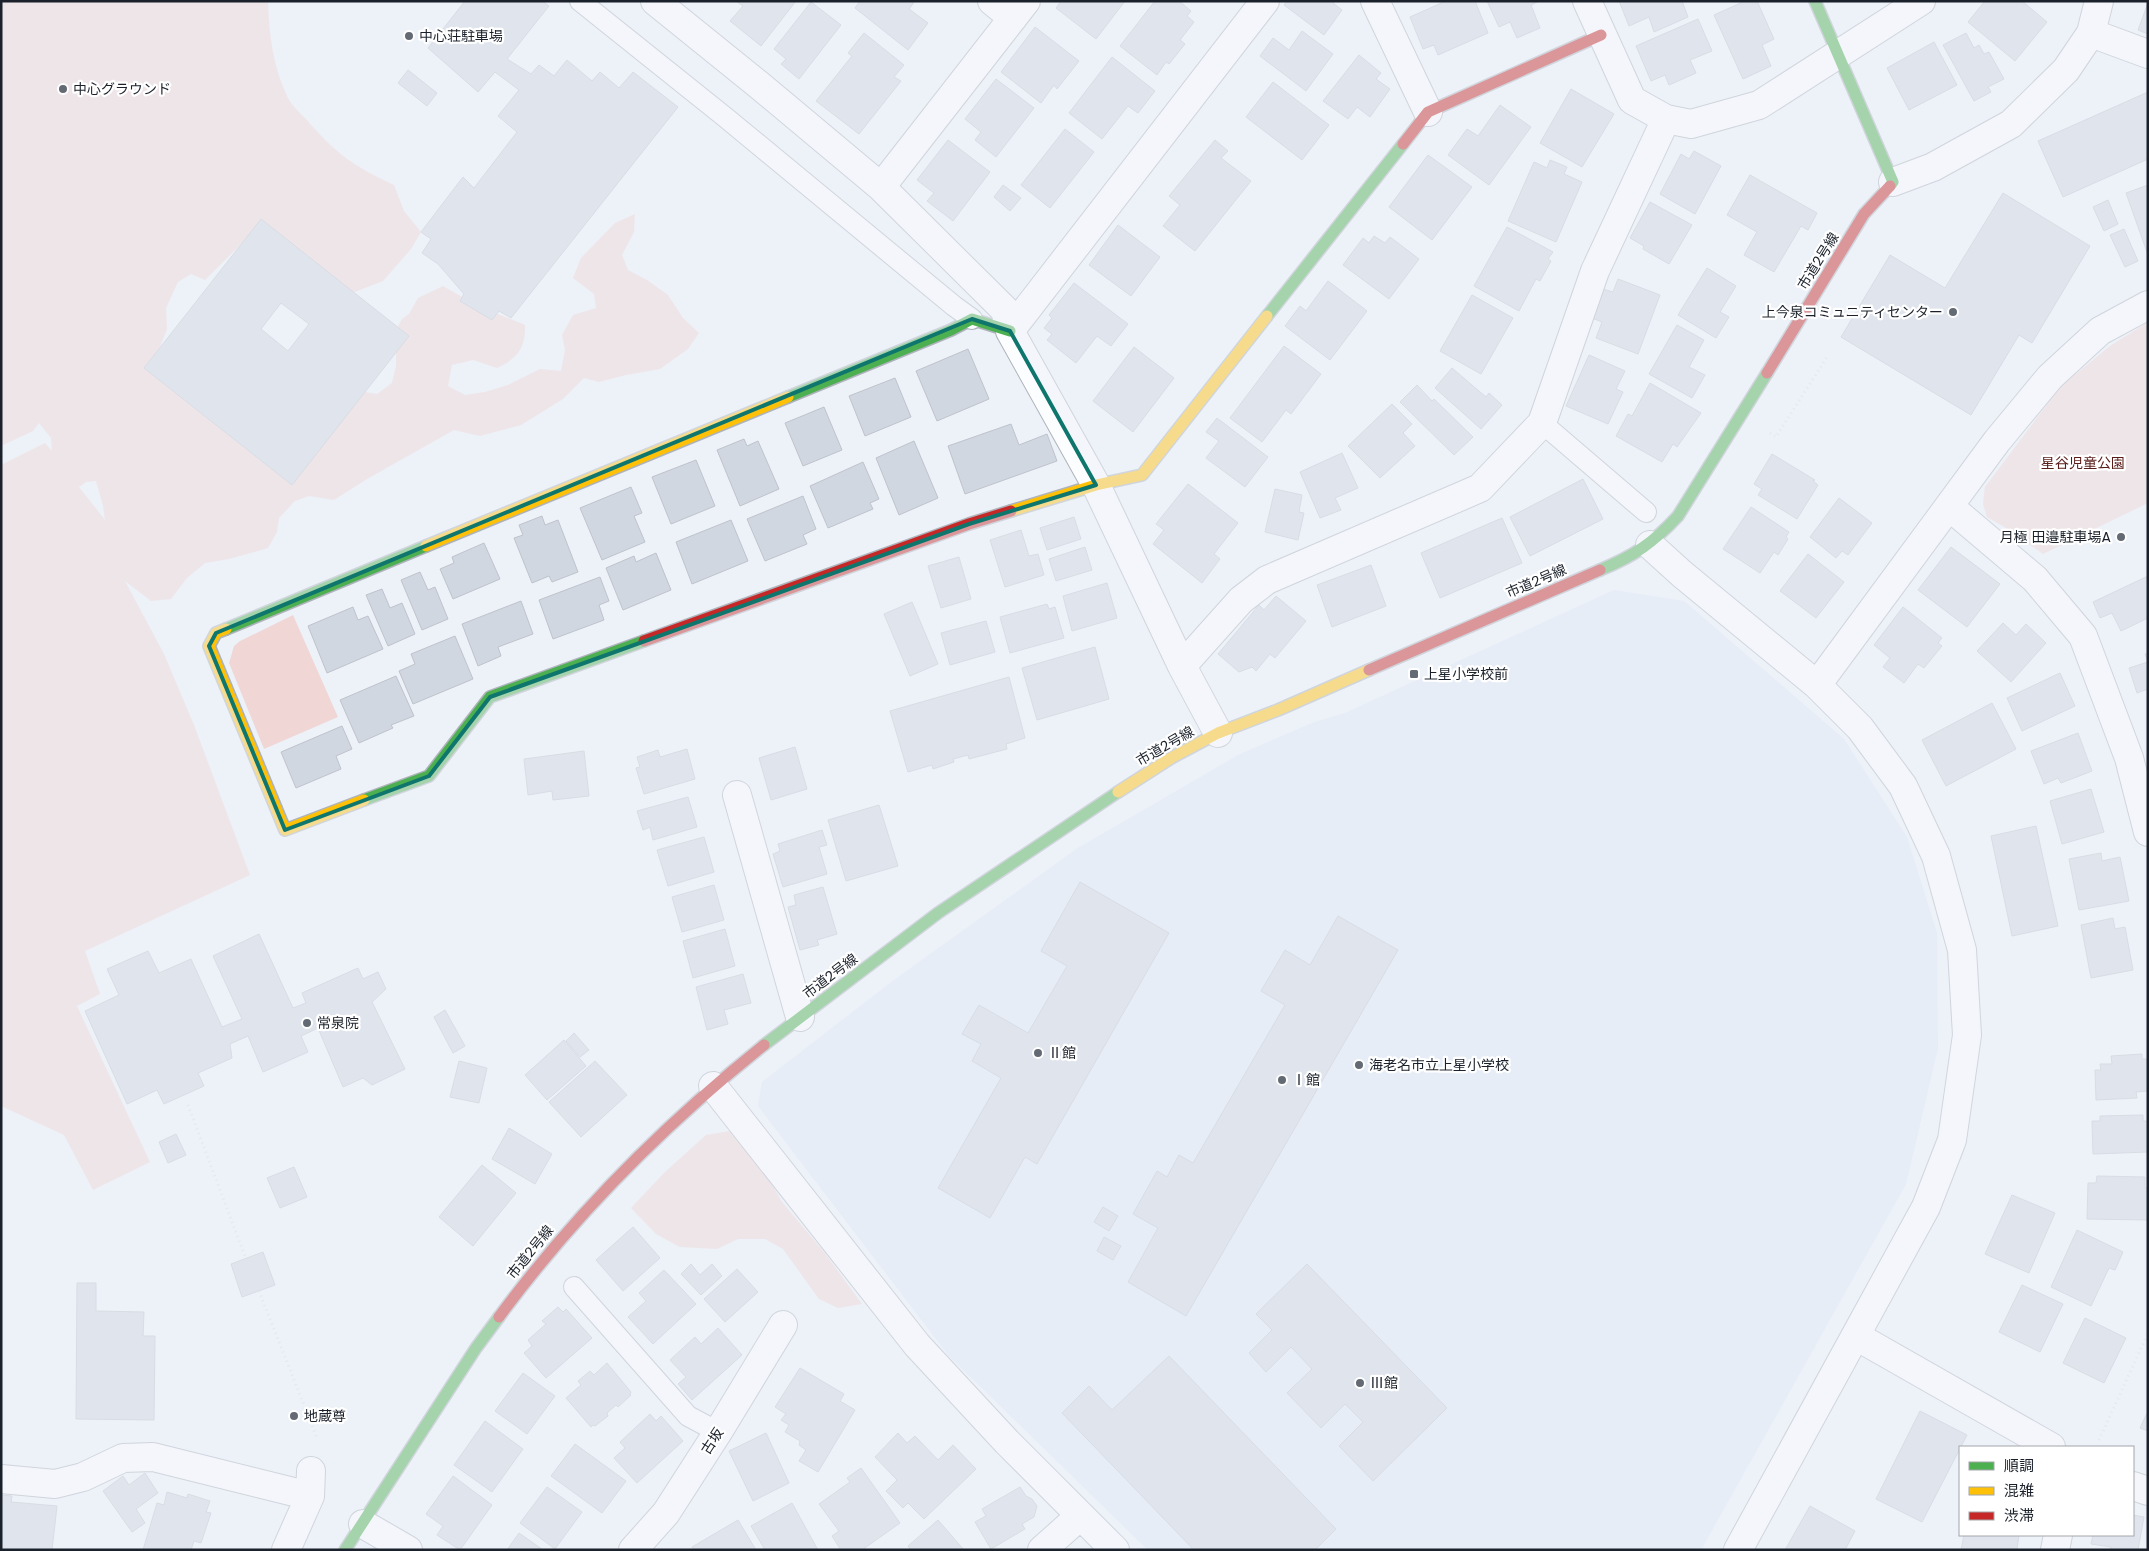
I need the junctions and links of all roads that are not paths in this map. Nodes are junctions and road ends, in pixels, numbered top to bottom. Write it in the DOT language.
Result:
graph roads {
  1 [pos="580,1"];
  2 [pos="654,1"];
  3 [pos="992,1"];
  4 [pos="1265,1"];
  5 [pos="1375,1"];
  6 [pos="1587,1"];
  7 [pos="1815,1"];
  8 [pos="1922,1"];
  9 [pos="2099,1"];
  10 [pos="1020,10"];
  11 [pos="2091,33"];
  12 [pos="1601,35"];
  13 [pos="2148,54"];
  14 [pos="1838,56"];
  15 [pos="1428,112"];
  16 [pos="1666,119"];
  17 [pos="1893,182"];
  18 [pos="881,187"];
  19 [pos="2148,305"];
  20 [pos="972,318"];
  21 [pos="1010,332"];
  22 [pos="1542,422"];
  23 [pos="1096,485"];
  24 [pos="1950,507"];
  25 [pos="1646,512"];
  26 [pos="1650,545"];
  27 [pos="1182,666"];
  28 [pos="1817,685"];
  29 [pos="1218,733"];
  30 [pos="737,795"];
  31 [pos="2148,832"];
  32 [pos="800,1016"];
  33 [pos="713,1086"];
  34 [pos="574,1287"];
  35 [pos="783,1325"];
  36 [pos="1856,1336"];
  37 [pos="718,1432"];
  38 [pos="2049,1446"];
  39 [pos="1,1479"];
  40 [pos="2134,1486"];
  41 [pos="2148,1491"];
  42 [pos="1080,1516"];
  43 [pos="363,1524"];
  44 [pos="2058,1536"];
  45 [pos="286,1550"];
  46 [pos="345,1550"];
  47 [pos="408,1550"];
  48 [pos="632,1550"];
  49 [pos="1042,1550"];
  50 [pos="1115,1550"];
  51 [pos="1738,1550"];
  52 [pos="2055,1550"];
  1 -- 20 [label="lane"];
  2 -- 18 [label="street"];
  3 -- 10 [label="street"];
  4 -- 21 [label="street"];
  5 -- 15 [label="street"];
  6 -- 12 [label="street"];
  7 -- 14 [label="street"];
  8 -- 14 [label="street"];
  9 -- 11 [label="street"];
  10 -- 18 [label="street"];
  11 -- 13 [label="street"];
  11 -- 17 [label="street"];
  12 -- 15 [label="street"];
  12 -- 16 [label="street"];
  14 -- 16 [label="street"];
  14 -- 17 [label="street"];
  15 -- 23 [label="street"];
  16 -- 22 [label="street"];
  17 -- 26 [label="street, 市道2号線"];
  18 -- 21 [label="street"];
  19 -- 24 [label="street"];
  20 -- 21 [label="street"];
  20 -- 23 [label="street"];
  21 -- 23 [label="street"];
  22 -- 25 [label="lane"];
  22 -- 27 [label="street"];
  23 -- 27 [label="street"];
  24 -- 28 [label="street"];
  24 -- 31 [label="street"];
  26 -- 28 [label="street"];
  26 -- 29 [label="street, 市道2号線"];
  27 -- 29 [label="street"];
  28 -- 36 [label="street"];
  29 -- 32 [label="street, 市道2号線"];
  30 -- 32 [label="street"];
  32 -- 33 [label="street, 市道2号線"];
  33 -- 42 [label="street"];
  33 -- 43 [label="street, 市道2号線"];
  34 -- 37 [label="lane"];
  35 -- 37 [label="street, 古坂"];
  36 -- 38 [label="street"];
  36 -- 51 [label="street"];
  37 -- 48 [label="street, 古坂"];
  39 -- 45 [label="street"];
  40 -- 41 [label="street"];
  42 -- 49 [label="street"];
  42 -- 50 [label="street"];
  43 -- 46 [label="street, 市道2号線"];
  43 -- 47 [label="street"];
  44 -- 52 [label="street"];
}
